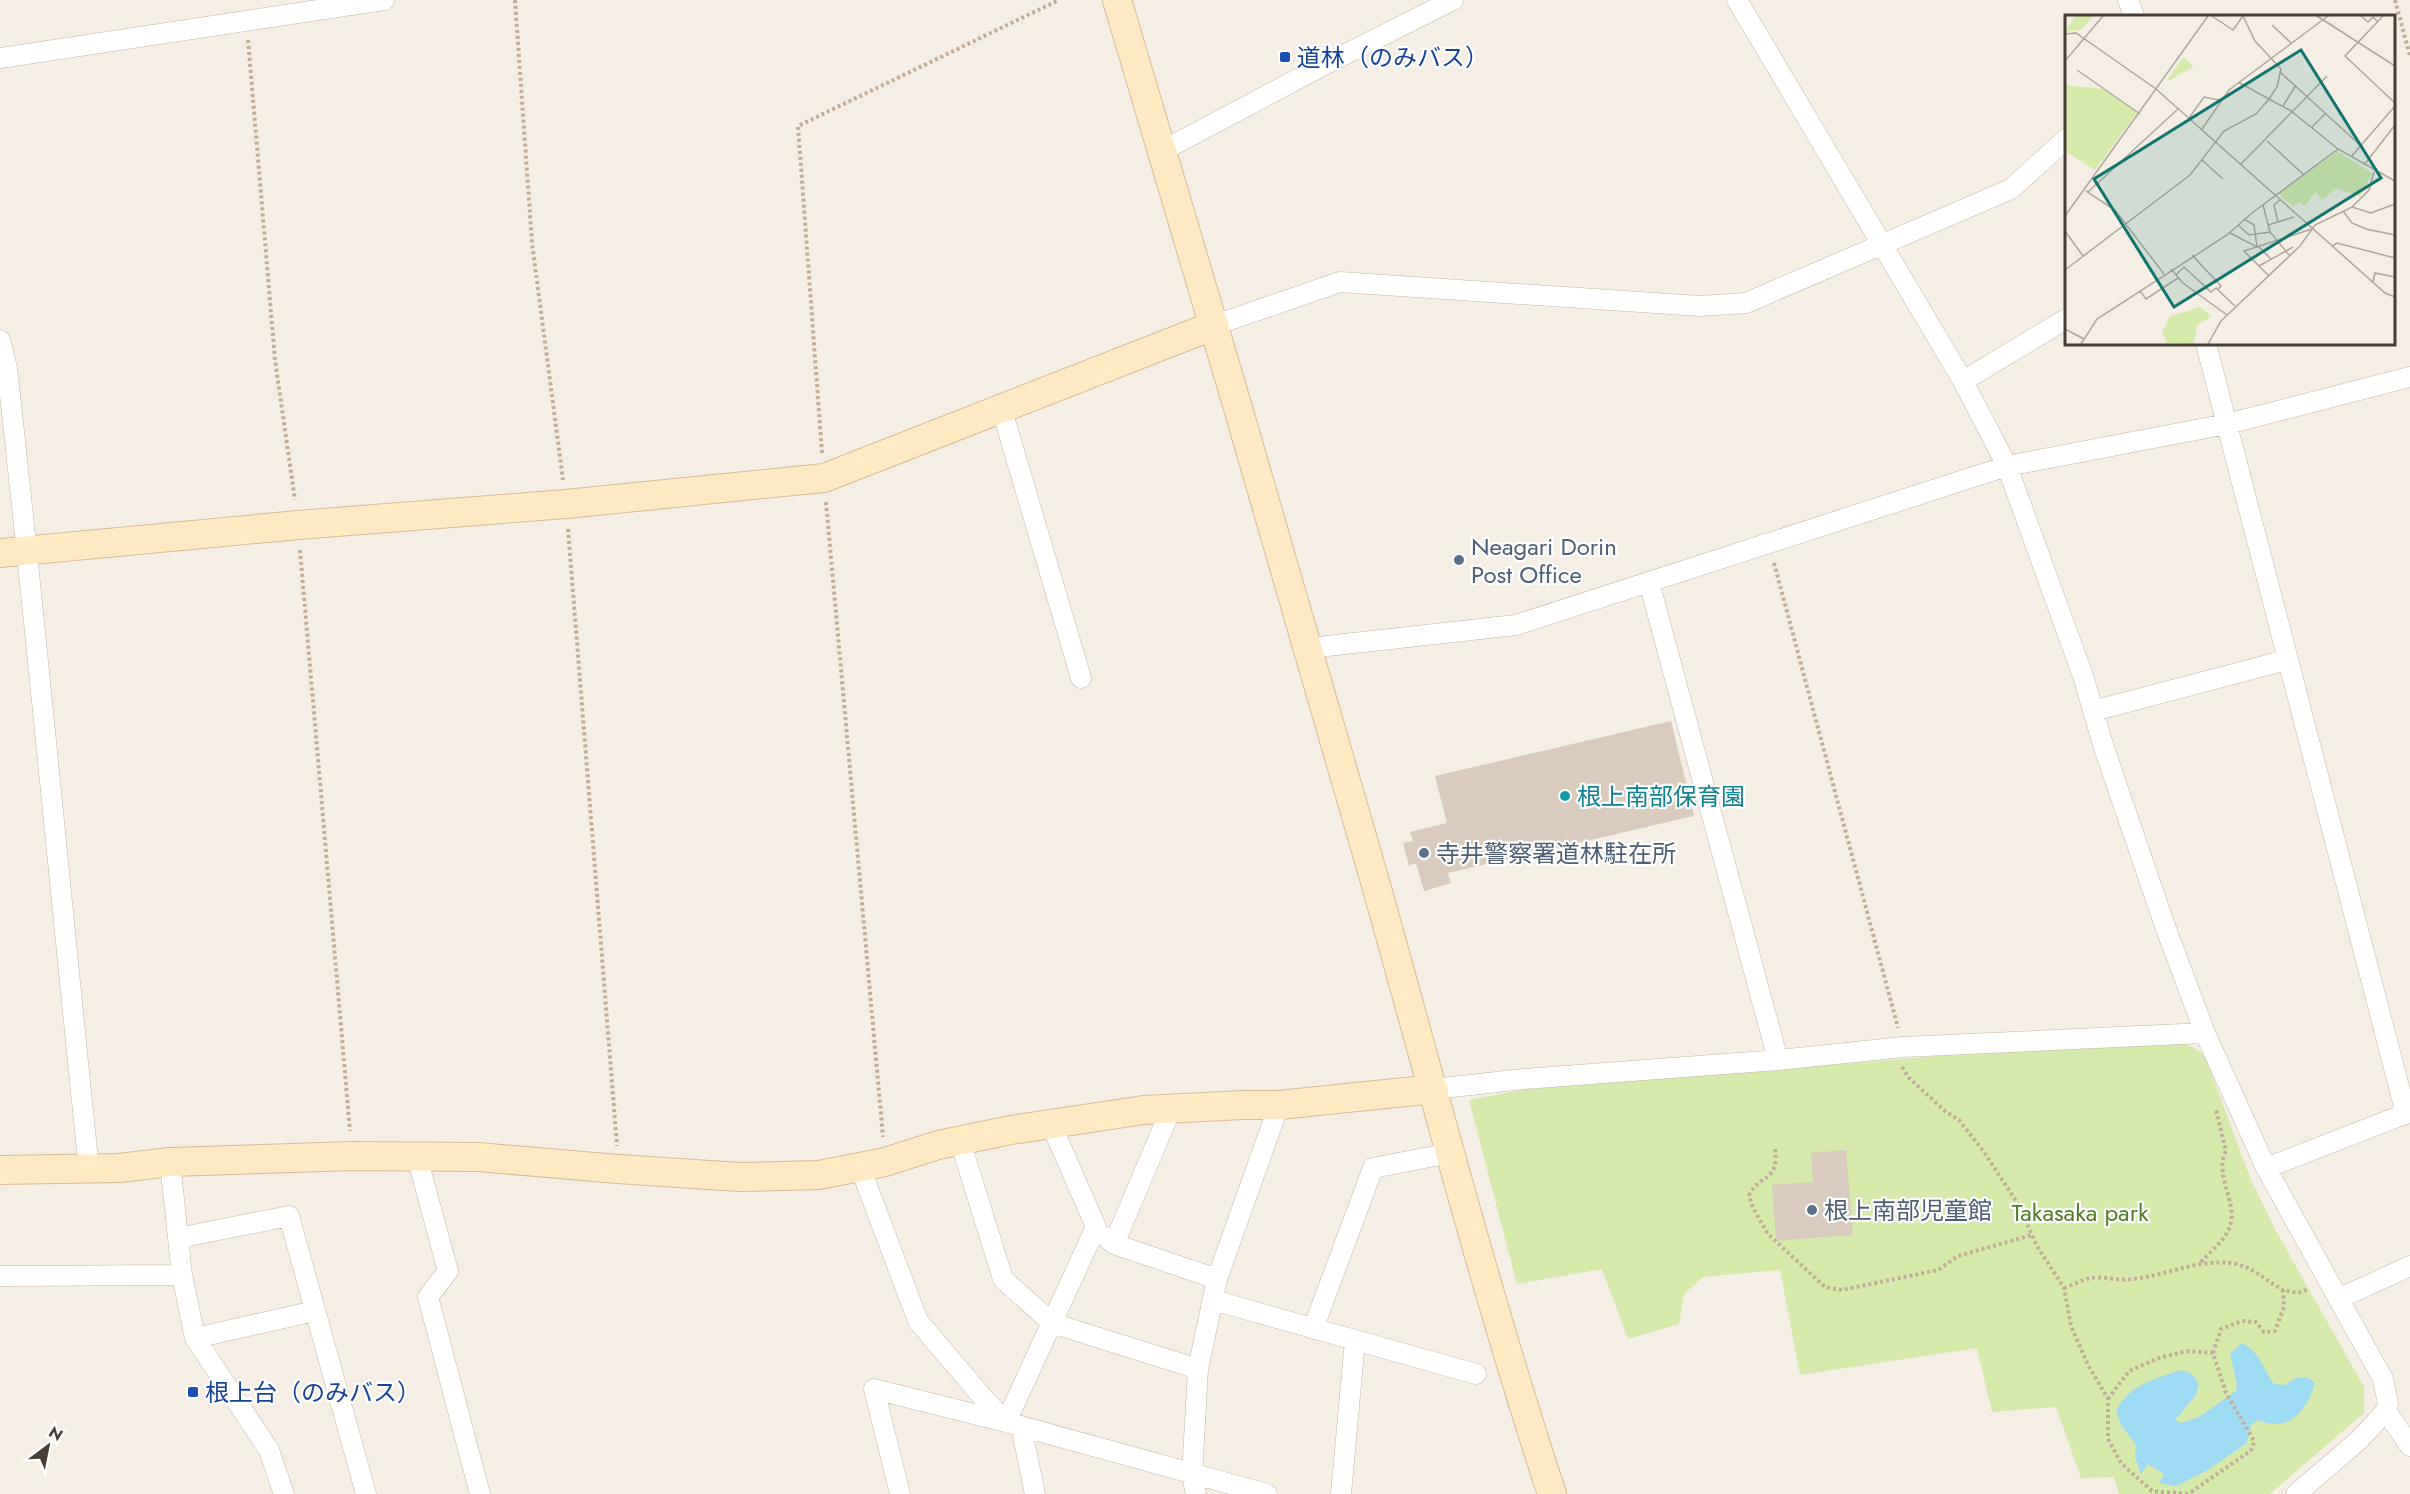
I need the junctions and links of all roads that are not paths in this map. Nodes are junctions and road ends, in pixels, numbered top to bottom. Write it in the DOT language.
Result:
graph roads {
  1 [pos="384,0"];
  2 [pos="1117,0"];
  3 [pos="1453,0"];
  4 [pos="1737,0"];
  5 [pos="2128,0"];
  6 [pos="2134,15"];
  7 [pos="0,58"];
  8 [pos="2065,141"];
  9 [pos="1162,151"];
  10 [pos="1884,245"];
  11 [pos="2065,320"];
  12 [pos="1215,325"];
  13 [pos="0,340"];
  14 [pos="2206,345"];
  15 [pos="2410,377"];
  16 [pos="1963,381"];
  17 [pos="1001,407"];
  18 [pos="2227,424"];
  19 [pos="2007,466"];
  20 [pos="14,552"];
  21 [pos="1649,582"];
  22 [pos="1309,648"];
  23 [pos="2287,660"];
  24 [pos="1081,678"];
  25 [pos="2093,711"];
  26 [pos="2205,1033"];
  27 [pos="1778,1060"];
  28 [pos="1434,1089"];
  29 [pos="1279,1105"];
  30 [pos="1171,1109"];
  31 [pos="2408,1113"];
  32 [pos="1051,1124"];
  33 [pos="960,1141"];
  34 [pos="1450,1153"];
  35 [pos="417,1157"];
  36 [pos="170,1162"];
  37 [pos="872,1165"];
  38 [pos="2266,1168"];
  39 [pos="89,1169"];
  40 [pos="0,1170"];
  41 [pos="1096,1227"];
  42 [pos="178,1238"];
  43 [pos="1114,1244"];
  44 [pos="2410,1266"];
  45 [pos="182,1275"];
  46 [pos="0,1276"];
  47 [pos="1217,1279"];
  48 [pos="2338,1299"];
  49 [pos="1213,1300"];
  50 [pos="315,1311"];
  51 [pos="1052,1323"];
  52 [pos="1313,1329"];
  53 [pos="195,1338"];
  54 [pos="1355,1340"];
  55 [pos="1198,1369"];
  56 [pos="1476,1374"];
  57 [pos="2386,1411"];
  58 [pos="1013,1424"];
  59 [pos="2410,1446"];
  60 [pos="1194,1484"];
  61 [pos="284,1494"];
  62 [pos="366,1494"];
  63 [pos="480,1494"];
  64 [pos="900,1494"];
  65 [pos="1035,1494"];
  66 [pos="1267,1494"];
  67 [pos="1341,1494"];
  68 [pos="1552,1494"];
  69 [pos="2295,1494"];
  1 -- 7 [label="street"];
  2 -- 9 [label="street"];
  3 -- 9 [label="street"];
  4 -- 10 [label="street"];
  5 -- 6 [label="street"];
  8 -- 10 [label="street"];
  9 -- 12 [label="street"];
  10 -- 12 [label="street"];
  10 -- 16 [label="street"];
  11 -- 16 [label="street"];
  12 -- 17 [label="street"];
  12 -- 22 [label="street"];
  13 -- 20 [label="street"];
  14 -- 18 [label="street"];
  15 -- 18 [label="street"];
  16 -- 19 [label="street"];
  17 -- 20 [label="street"];
  17 -- 24 [label="street"];
  18 -- 19 [label="street"];
  18 -- 23 [label="street"];
  19 -- 21 [label="street"];
  19 -- 25 [label="street"];
  20 -- 39 [label="street"];
  21 -- 22 [label="street"];
  21 -- 27 [label="street"];
  22 -- 28 [label="street"];
  23 -- 25 [label="street"];
  23 -- 31 [label="street"];
  25 -- 26 [label="street"];
  26 -- 27 [label="street"];
  26 -- 38 [label="street"];
  27 -- 28 [label="street"];
  28 -- 29 [label="street"];
  28 -- 34 [label="street"];
  29 -- 30 [label="street"];
  29 -- 47 [label="street"];
  30 -- 32 [label="street"];
  30 -- 43 [label="street"];
  31 -- 38 [label="street"];
  32 -- 33 [label="street"];
  32 -- 41 [label="street"];
  33 -- 37 [label="street"];
  33 -- 51 [label="street"];
  34 -- 52 [label="street"];
  34 -- 68 [label="street"];
  35 -- 36 [label="street"];
  35 -- 37 [label="street"];
  35 -- 63 [label="street"];
  36 -- 39 [label="street"];
  36 -- 42 [label="street"];
  37 -- 58 [label="street"];
  38 -- 48 [label="street"];
  39 -- 40 [label="street"];
  41 -- 43 [label="street"];
  41 -- 51 [label="street"];
  42 -- 45 [label="street"];
  42 -- 50 [label="street"];
  43 -- 47 [label="street"];
  44 -- 48 [label="street"];
  45 -- 46 [label="street"];
  45 -- 53 [label="street"];
  47 -- 49 [label="street"];
  48 -- 57 [label="street"];
  49 -- 52 [label="street"];
  49 -- 55 [label="street"];
  50 -- 53 [label="street"];
  50 -- 62 [label="street"];
  51 -- 55 [label="street"];
  51 -- 58 [label="street"];
  52 -- 54 [label="street"];
  53 -- 61 [label="street"];
  54 -- 56 [label="street"];
  54 -- 67 [label="street"];
  55 -- 60 [label="street"];
  57 -- 59 [label="street"];
  57 -- 69 [label="street"];
  58 -- 60 [label="street"];
  58 -- 64 [label="street"];
  58 -- 65 [label="street"];
  60 -- 66 [label="street"];
}
